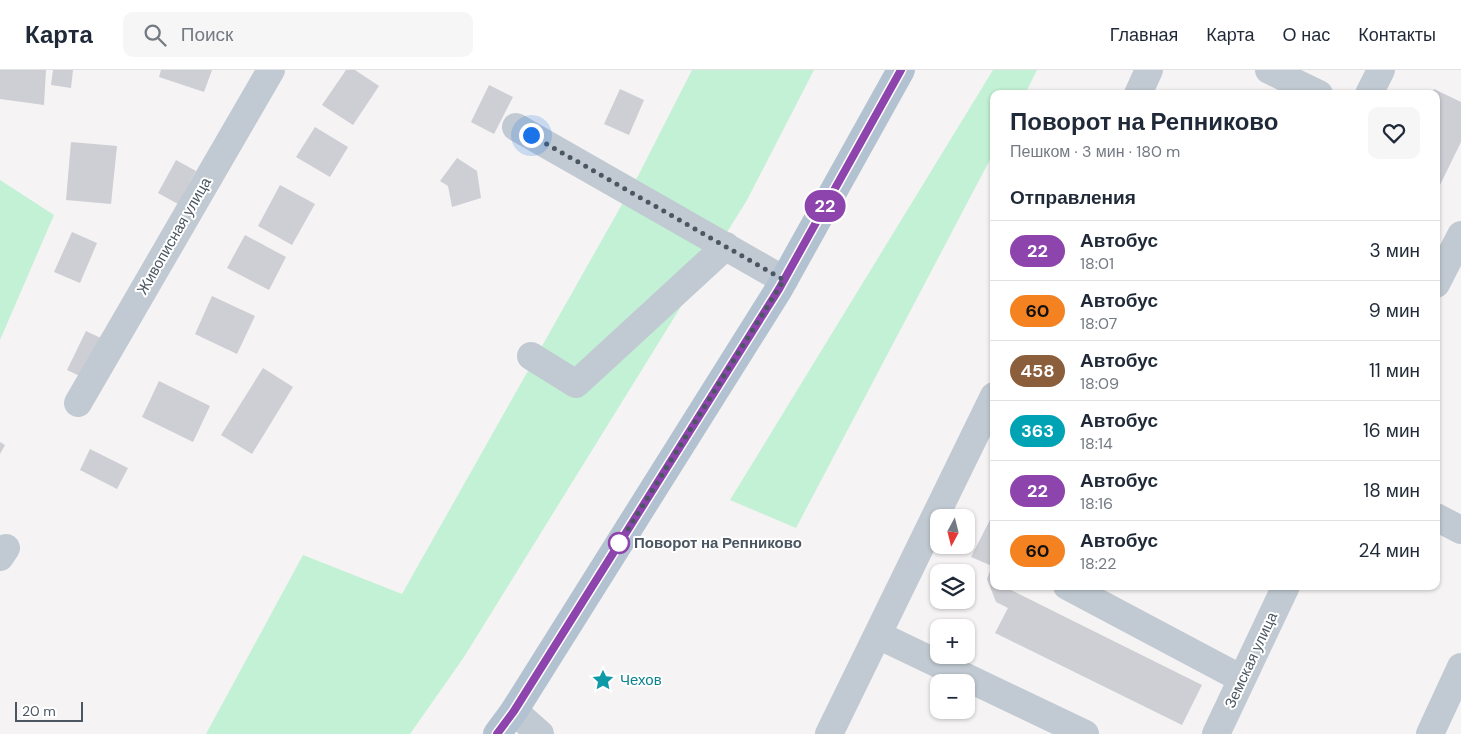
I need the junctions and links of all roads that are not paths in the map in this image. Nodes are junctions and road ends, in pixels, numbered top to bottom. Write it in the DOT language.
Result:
graph roads {
  1 [pos="271,70"];
  2 [pos="901,70"];
  3 [pos="1149,70"];
  4 [pos="1269,70"];
  5 [pos="1381,70"];
  6 [pos="1140,90"];
  7 [pos="1311,90"];
  8 [pos="1371,90"];
  9 [pos="516,127"];
  10 [pos="1461,235"];
  11 [pos="726,246"];
  12 [pos="1447,276"];
  13 [pos="784,280"];
  14 [pos="532,356"];
  15 [pos="78,403"];
  16 [pos="990,404"];
  17 [pos="1440,519"];
  18 [pos="1461,530"];
  19 [pos="1075,590"];
  20 [pos="1284,590"];
  21 [pos="878,635"];
  22 [pos="1461,667"];
  23 [pos="1242,679"];
  24 [pos="514,711"];
  25 [pos="497,734"];
  26 [pos="540,734"];
  27 [pos="829,734"];
  28 [pos="1085,734"];
  29 [pos="1216,734"];
  30 [pos="1430,734"];
  1 -- 15 [label="street, Живописная улица"];
  2 -- 13 [label="main road"];
  3 -- 6 [label="street"];
  4 -- 7 [label="street"];
  5 -- 8 [label="street"];
  9 -- 11 [label="street"];
  10 -- 12 [label="street"];
  11 -- 13 [label="street"];
  11 -- 14 [label="street"];
  13 -- 24 [label="main road"];
  16 -- 21 [label="street"];
  17 -- 18 [label="street"];
  19 -- 23 [label="street"];
  20 -- 23 [label="street, Земская улица"];
  21 -- 27 [label="street"];
  21 -- 28 [label="street"];
  22 -- 30 [label="street"];
  23 -- 29 [label="street, Земская улица"];
  24 -- 25 [label="main road"];
  24 -- 26 [label="street"];
}
